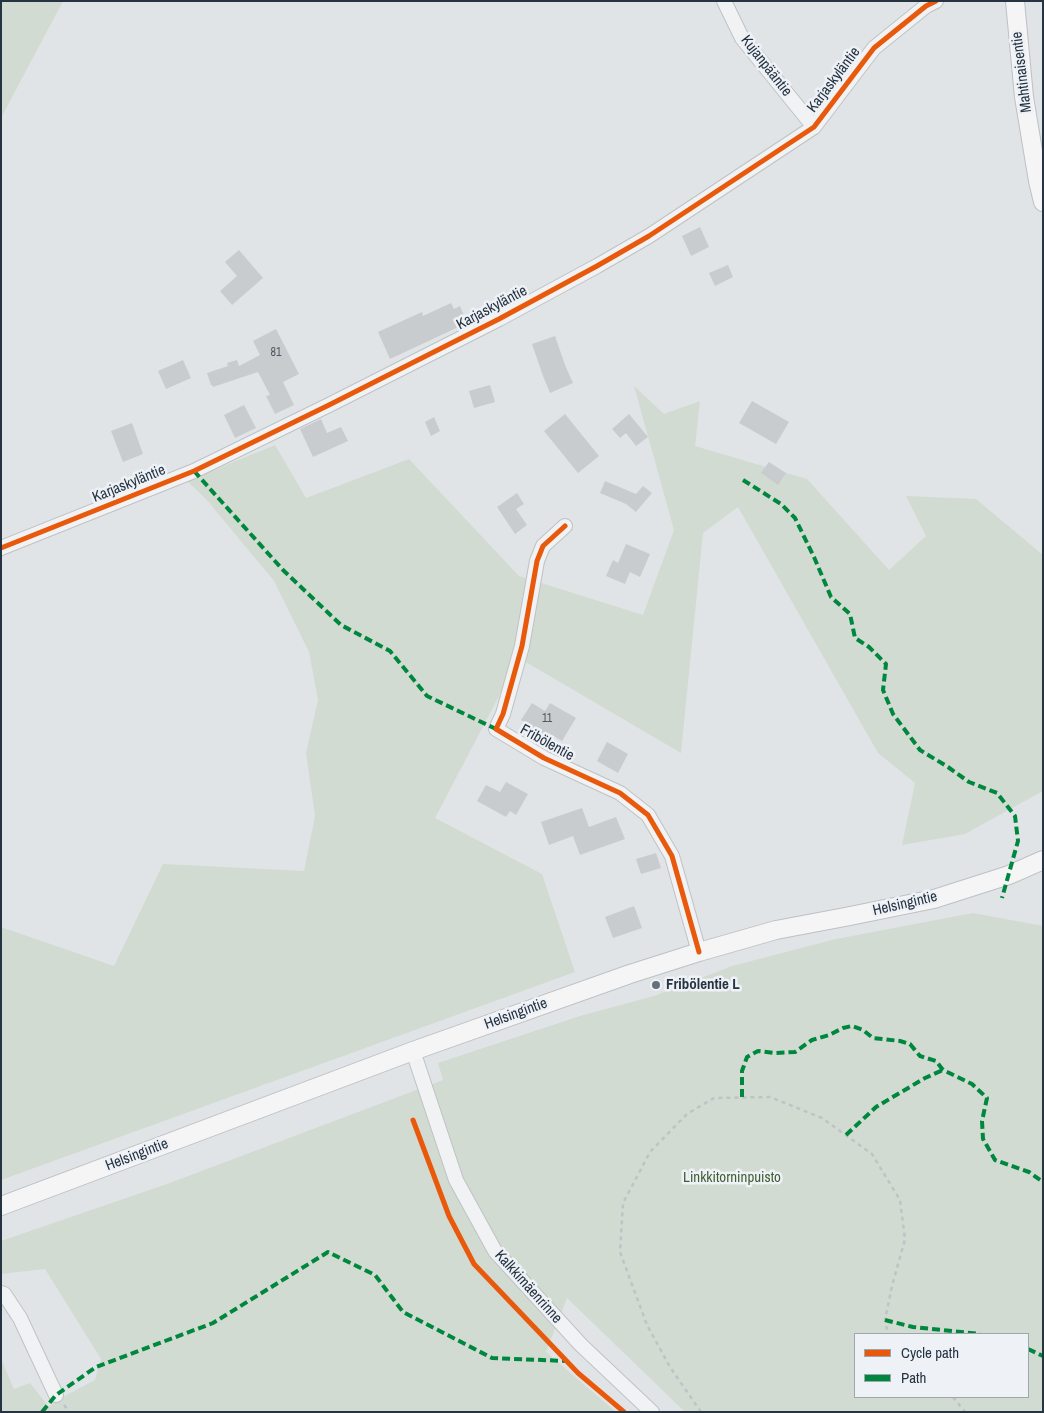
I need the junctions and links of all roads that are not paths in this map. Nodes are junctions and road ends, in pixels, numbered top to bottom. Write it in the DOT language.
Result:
graph roads {
  1 [pos="724,1"];
  2 [pos="936,1"];
  3 [pos="1015,1"];
  4 [pos="814,127"];
  5 [pos="1043,202"];
  6 [pos="565,526"];
  7 [pos="1,548"];
  8 [pos="1043,860"];
  9 [pos="699,952"];
  10 [pos="413,1051"];
  11 [pos="1,1206"];
  12 [pos="1,1293"];
  13 [pos="56,1395"];
  14 [pos="652,1412"];
  1 -- 4 [label="street, Kujanpääntie"];
  2 -- 4 [label="street, Karjaskyläntie"];
  3 -- 5 [label="main road, Mahtinaisentie"];
  4 -- 7 [label="street, Karjaskyläntie"];
  6 -- 9 [label="street, Fribölentie"];
  8 -- 9 [label="main road, Helsingintie"];
  9 -- 10 [label="main road, Helsingintie"];
  10 -- 11 [label="main road, Helsingintie"];
  10 -- 14 [label="street, Kalkkimäenrinne"];
  12 -- 13 [label="street"];
}
